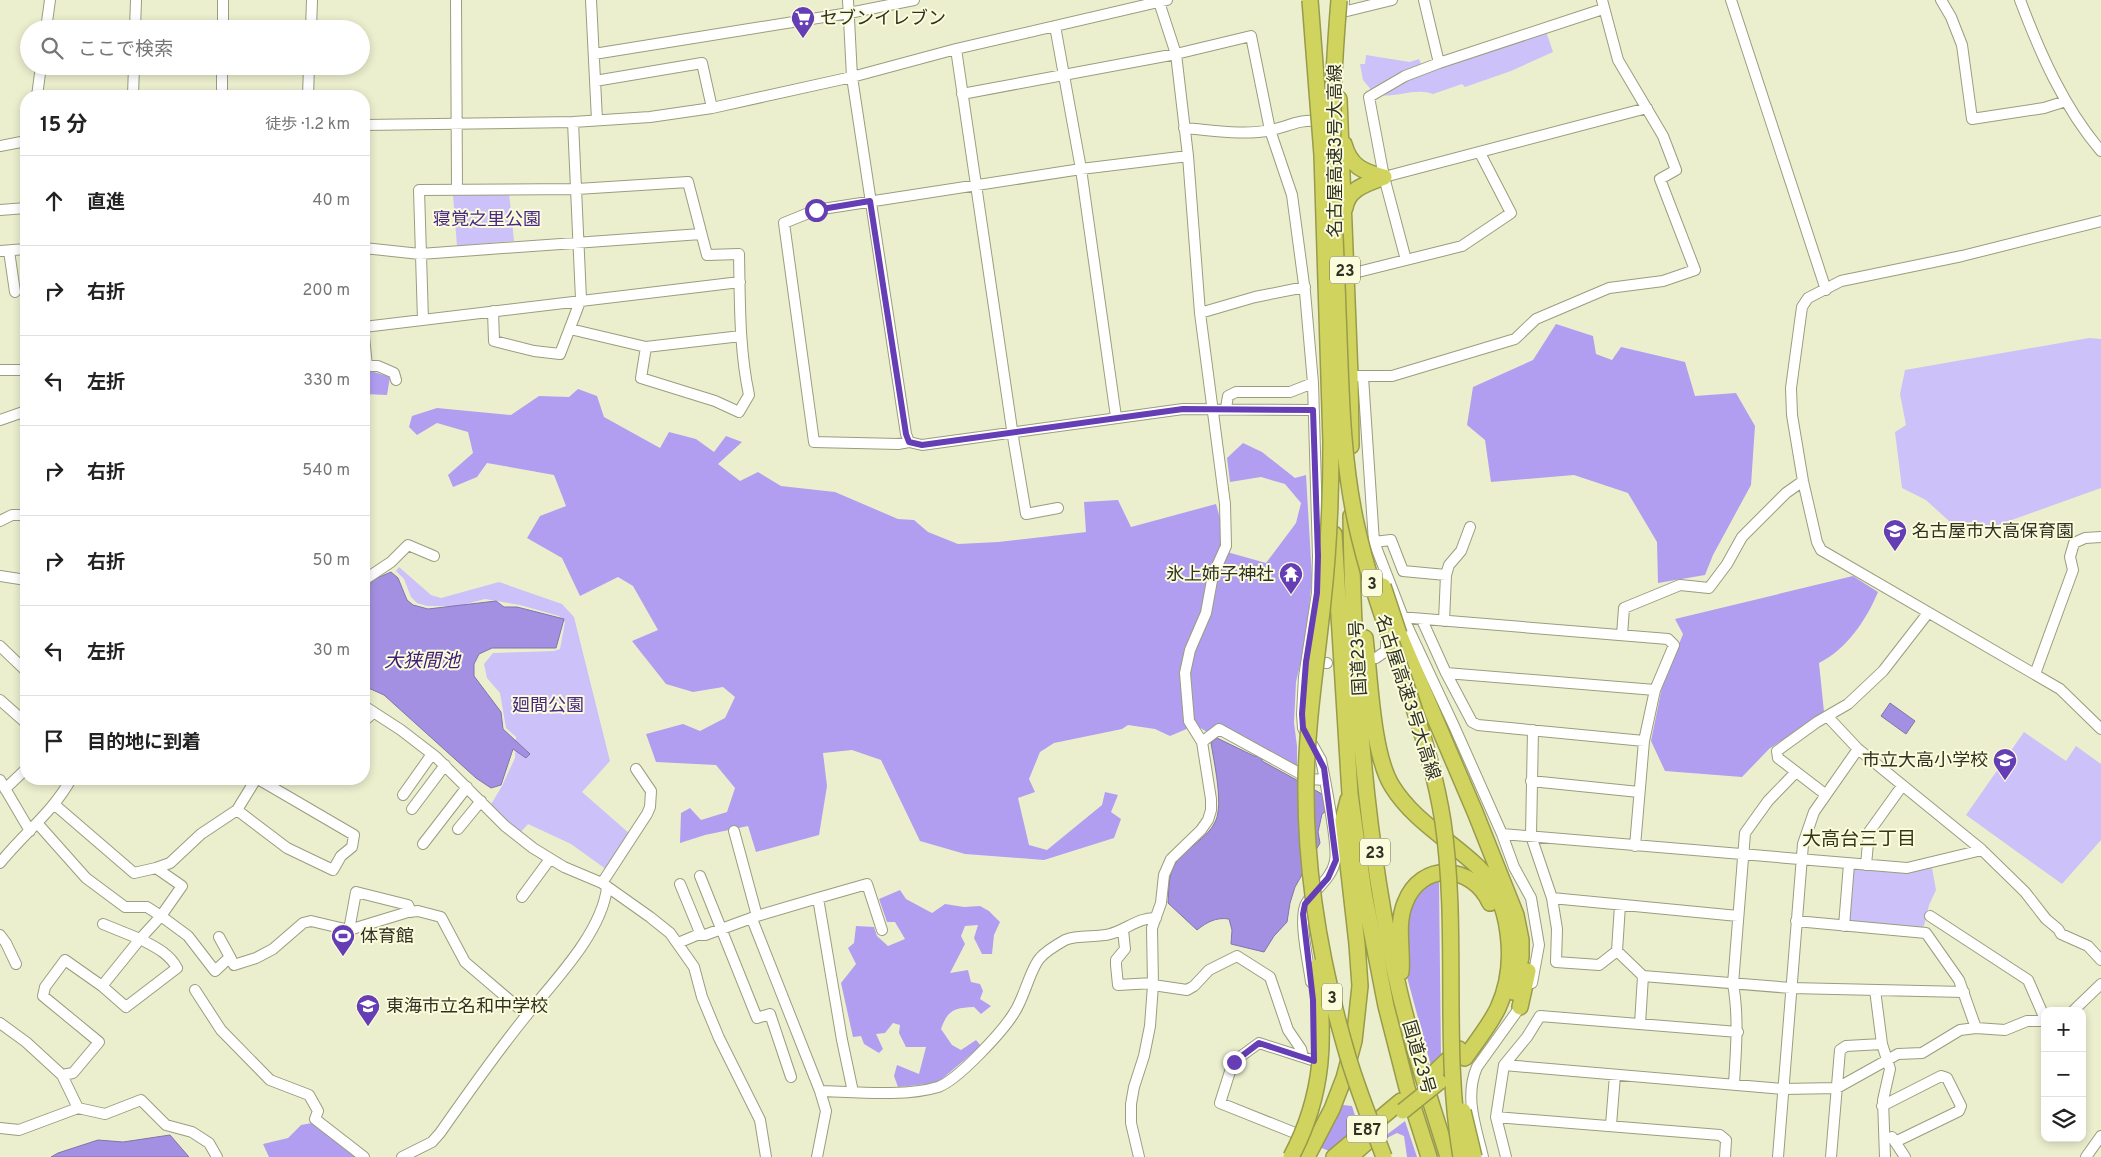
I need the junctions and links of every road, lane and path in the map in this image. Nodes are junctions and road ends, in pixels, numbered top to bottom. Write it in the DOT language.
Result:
graph roads {
  1 [pos="50,0"];
  2 [pos="136,0"];
  3 [pos="223,0"];
  4 [pos="312,0"];
  5 [pos="456,0"];
  6 [pos="591,0"];
  7 [pos="848,0"];
  8 [pos="914,0"];
  9 [pos="1310,0"];
  10 [pos="1316,0"];
  11 [pos="1335,0"];
  12 [pos="1339,0"];
  13 [pos="1344,0"];
  14 [pos="1392,0"];
  15 [pos="1424,0"];
  16 [pos="1731,0"];
  17 [pos="1941,0"];
  18 [pos="2020,0"];
  19 [pos="1156,2"];
  20 [pos="1602,4"];
  21 [pos="849,14"];
  22 [pos="47,20"];
  23 [pos="135,20"];
  24 [pos="223,20"];
  25 [pos="311,20"];
  26 [pos="1055,26"];
  27 [pos="956,49"];
  28 [pos="594,54"];
  29 [pos="1176,54"];
  30 [pos="1438,62"];
  31 [pos="40,75"];
  32 [pos="134,75"];
  33 [pos="222,75"];
  34 [pos="309,75"];
  35 [pos="1063,76"];
  36 [pos="852,77"];
  37 [pos="595,81"];
  38 [pos="38,90"];
  39 [pos="133,90"];
  40 [pos="222,90"];
  41 [pos="308,90"];
  42 [pos="962,94"];
  43 [pos="2066,101"];
  44 [pos="712,108"];
  45 [pos="1647,108"];
  46 [pos="597,120"];
  47 [pos="1316,121"];
  48 [pos="573,122"];
  49 [pos="456,123"];
  50 [pos="370,125"];
  51 [pos="1184,128"];
  52 [pos="1270,130"];
  53 [pos="1341,134"];
  54 [pos="20,142"];
  55 [pos="0,146"];
  56 [pos="2101,151"];
  57 [pos="1480,153"];
  58 [pos="1188,156"];
  59 [pos="1081,168"];
  60 [pos="1384,177"];
  61 [pos="977,184"];
  62 [pos="456,189"];
  63 [pos="577,189"];
  64 [pos="870,201"];
  65 [pos="20,208"];
  66 [pos="0,210"];
  67 [pos="2101,221"];
  68 [pos="1344,224"];
  69 [pos="701,234"];
  70 [pos="578,242"];
  71 [pos="370,249"];
  72 [pos="20,250"];
  73 [pos="4,251"];
  74 [pos="420,254"];
  75 [pos="1406,260"];
  76 [pos="1346,275"];
  77 [pos="740,282"];
  78 [pos="1304,287"];
  79 [pos="1826,290"];
  80 [pos="15,292"];
  81 [pos="581,299"];
  82 [pos="493,311"];
  83 [pos="1200,313"];
  84 [pos="423,320"];
  85 [pos="370,326"];
  86 [pos="570,329"];
  87 [pos="741,336"];
  88 [pos="646,348"];
  89 [pos="370,366"];
  90 [pos="0,370"];
  91 [pos="20,370"];
  92 [pos="1356,376"];
  93 [pos="396,380"];
  94 [pos="1313,383"];
  95 [pos="1226,408"];
  96 [pos="1213,409"];
  97 [pos="1313,410"];
  98 [pos="20,413"];
  99 [pos="1116,417"];
  100 [pos="0,420"];
  101 [pos="1012,432"];
  102 [pos="909,442"];
  103 [pos="1803,481"];
  104 [pos="1058,508"];
  105 [pos="20,515"];
  106 [pos="0,521"];
  107 [pos="1357,525"];
  108 [pos="1470,527"];
  109 [pos="2101,537"];
  110 [pos="1352,540"];
  111 [pos="1374,542"];
  112 [pos="434,556"];
  113 [pos="1446,575"];
  114 [pos="0,576"];
  115 [pos="370,576"];
  116 [pos="20,579"];
  117 [pos="1928,613"];
  118 [pos="1403,617"];
  119 [pos="1422,620"];
  120 [pos="1444,621"];
  121 [pos="1622,635"];
  122 [pos="0,646"];
  123 [pos="1376,658"];
  124 [pos="1306,662"];
  125 [pos="1328,663"];
  126 [pos="20,665"];
  127 [pos="1446,673"];
  128 [pos="2035,674"];
  129 [pos="1655,690"];
  130 [pos="0,700"];
  131 [pos="370,711"];
  132 [pos="373,713"];
  133 [pos="370,716"];
  134 [pos="20,717"];
  135 [pos="1828,717"];
  136 [pos="2101,729"];
  137 [pos="1532,730"];
  138 [pos="1644,741"];
  139 [pos="1202,742"];
  140 [pos="1858,749"];
  141 [pos="432,754"];
  142 [pos="445,765"];
  143 [pos="636,769"];
  144 [pos="20,773"];
  145 [pos="1795,773"];
  146 [pos="1325,780"];
  147 [pos="1531,781"];
  148 [pos="2,785"];
  149 [pos="67,785"];
  150 [pos="253,785"];
  151 [pos="267,785"];
  152 [pos="1902,786"];
  153 [pos="468,788"];
  154 [pos="1639,792"];
  155 [pos="1350,794"];
  156 [pos="1824,794"];
  157 [pos="402,795"];
  158 [pos="481,801"];
  159 [pos="55,805"];
  160 [pos="412,809"];
  161 [pos="237,810"];
  162 [pos="1479,813"];
  163 [pos="38,824"];
  164 [pos="458,829"];
  165 [pos="1307,830"];
  166 [pos="30,831"];
  167 [pos="734,831"];
  168 [pos="1502,834"];
  169 [pos="1531,836"];
  170 [pos="424,844"];
  171 [pos="1634,846"];
  172 [pos="1982,850"];
  173 [pos="1743,855"];
  174 [pos="550,859"];
  175 [pos="1802,860"];
  176 [pos="0,863"];
  177 [pos="1848,864"];
  178 [pos="1866,865"];
  179 [pos="156,868"];
  180 [pos="700,876"];
  181 [pos="680,884"];
  182 [pos="604,886"];
  183 [pos="522,897"];
  184 [pos="818,898"];
  185 [pos="1552,898"];
  186 [pos="1620,905"];
  187 [pos="410,912"];
  188 [pos="161,916"];
  189 [pos="1738,916"];
  190 [pos="1930,916"];
  191 [pos="755,917"];
  192 [pos="1156,918"];
  193 [pos="1796,921"];
  194 [pos="103,924"];
  195 [pos="1844,926"];
  196 [pos="720,929"];
  197 [pos="349,930"];
  198 [pos="882,930"];
  199 [pos="1123,930"];
  200 [pos="0,935"];
  201 [pos="701,935"];
  202 [pos="220,937"];
  203 [pos="140,939"];
  204 [pos="678,943"];
  205 [pos="1617,951"];
  206 [pos="230,958"];
  207 [pos="2101,960"];
  208 [pos="16,964"];
  209 [pos="1643,976"];
  210 [pos="1153,984"];
  211 [pos="1733,984"];
  212 [pos="2101,984"];
  213 [pos="102,986"];
  214 [pos="1791,988"];
  215 [pos="195,990"];
  216 [pos="1875,990"];
  217 [pos="1400,991"];
  218 [pos="1964,992"];
  219 [pos="1520,1007"];
  220 [pos="2078,1007"];
  221 [pos="1450,1010"];
  222 [pos="2041,1011"];
  223 [pos="527,1015"];
  224 [pos="2041,1020"];
  225 [pos="0,1023"];
  226 [pos="1640,1024"];
  227 [pos="1976,1028"];
  228 [pos="1738,1032"];
  229 [pos="1882,1044"];
  230 [pos="1304,1057"];
  231 [pos="1464,1058"];
  232 [pos="1888,1059"];
  233 [pos="1314,1061"];
  234 [pos="1504,1065"];
  235 [pos="62,1075"];
  236 [pos="1615,1075"];
  237 [pos="1438,1076"];
  238 [pos="791,1077"];
  239 [pos="1734,1084"];
  240 [pos="1837,1088"];
  241 [pos="1783,1089"];
  242 [pos="820,1091"];
  243 [pos="853,1092"];
  244 [pos="1402,1106"];
  245 [pos="1882,1106"];
  246 [pos="78,1108"];
  247 [pos="1496,1117"];
  248 [pos="1611,1125"];
  249 [pos="1883,1126"];
  250 [pos="0,1128"];
  251 [pos="1295,1133"];
  252 [pos="2101,1136"];
  253 [pos="1895,1142"];
  254 [pos="217,1157"];
  255 [pos="364,1157"];
  256 [pos="402,1157"];
  257 [pos="766,1157"];
  258 [pos="818,1157"];
  259 [pos="1139,1157"];
  260 [pos="1282,1157"];
  261 [pos="1291,1157"];
  262 [pos="1308,1157"];
  263 [pos="1334,1157"];
  264 [pos="1350,1157"];
  265 [pos="1384,1157"];
  266 [pos="1428,1157"];
  267 [pos="1448,1157"];
  268 [pos="1461,1157"];
  269 [pos="1474,1157"];
  270 [pos="1483,1157"];
  271 [pos="1506,1157"];
  272 [pos="1725,1157"];
  273 [pos="1778,1157"];
  274 [pos="1831,1157"];
  275 [pos="1884,1157"];
  276 [pos="1905,1157"];
  277 [pos="2086,1157"];
  1 -- 22 [label="street"];
  2 -- 23 [label="street"];
  3 -- 24 [label="street"];
  4 -- 25 [label="street"];
  5 -- 49 [label="street"];
  6 -- 28 [label="street"];
  7 -- 21 [label="street"];
  8 -- 21 [label="street"];
  9 -- 165 [label="highway, 名古屋高速3号大高線 / 3, bridge"];
  10 -- 47 [label="highway, 国道23号 / 23"];
  11 -- 53 [label="highway, 国道23号 / 23"];
  12 -- 107 [label="highway, 名古屋高速3号大高線 / 3, bridge"];
  13 -- 14 [label="street"];
  15 -- 30 [label="street"];
  16 -- 79 [label="street"];
  17 -- 43 [label="street"];
  18 -- 43 [label="street"];
  19 -- 26 [label="street"];
  19 -- 29 [label="street"];
  20 -- 30 [label="street"];
  20 -- 45 [label="street"];
  21 -- 28 [label="street"];
  21 -- 36 [label="street"];
  26 -- 27 [label="street"];
  26 -- 35 [label="street"];
  27 -- 36 [label="street"];
  27 -- 42 [label="street"];
  28 -- 37 [label="street"];
  29 -- 35 [label="street"];
  29 -- 51 [label="street"];
  29 -- 52 [label="street"];
  30 -- 60 [label="street"];
  31 -- 38 [label="street"];
  32 -- 39 [label="street"];
  33 -- 40 [label="street"];
  34 -- 41 [label="street"];
  35 -- 42 [label="street"];
  35 -- 59 [label="street"];
  36 -- 44 [label="street"];
  36 -- 64 [label="street"];
  37 -- 44 [label="street"];
  37 -- 46 [label="street"];
  42 -- 61 [label="street"];
  43 -- 56 [label="street"];
  44 -- 46 [label="street"];
  45 -- 57 [label="street"];
  45 -- 92 [label="street"];
  46 -- 48 [label="street"];
  47 -- 52 [label="street"];
  47 -- 155 [label="highway, 国道23号 / 23"];
  48 -- 49 [label="street"];
  48 -- 63 [label="street"];
  49 -- 50 [label="street"];
  49 -- 62 [label="street"];
  51 -- 52 [label="street"];
  51 -- 58 [label="street"];
  52 -- 78 [label="street"];
  53 -- 60 [label="highway"];
  53 -- 68 [label="highway, 国道23号 / 23"];
  54 -- 55 [label="street"];
  57 -- 60 [label="street"];
  57 -- 75 [label="street"];
  58 -- 59 [label="street"];
  58 -- 83 [label="street"];
  59 -- 61 [label="street"];
  59 -- 99 [label="street"];
  60 -- 68 [label="highway"];
  60 -- 75 [label="street"];
  61 -- 64 [label="street"];
  61 -- 101 [label="street"];
  62 -- 63 [label="street"];
  62 -- 74 [label="street"];
  63 -- 69 [label="street"];
  63 -- 70 [label="street"];
  64 -- 102 [label="street"];
  64 -- 102 [label="street"];
  65 -- 66 [label="street"];
  67 -- 79 [label="street"];
  68 -- 76 [label="highway, 国道23号 / 23"];
  69 -- 70 [label="street"];
  69 -- 77 [label="street"];
  70 -- 74 [label="street"];
  70 -- 81 [label="street"];
  71 -- 74 [label="street"];
  72 -- 73 [label="street"];
  73 -- 80 [label="street"];
  74 -- 84 [label="street"];
  75 -- 76 [label="street"];
  76 -- 92 [label="highway, 国道23号 / 23"];
  77 -- 81 [label="street"];
  77 -- 87 [label="street"];
  78 -- 83 [label="street"];
  78 -- 94 [label="street"];
  79 -- 103 [label="street"];
  81 -- 82 [label="street"];
  81 -- 86 [label="street"];
  82 -- 84 [label="street"];
  82 -- 86 [label="street"];
  83 -- 96 [label="street"];
  84 -- 85 [label="street"];
  86 -- 88 [label="street"];
  87 -- 88 [label="street"];
  87 -- 88 [label="street"];
  89 -- 93 [label="street"];
  90 -- 91 [label="street"];
  92 -- 110 [label="highway, 国道23号 / 23"];
  92 -- 111 [label="street"];
  94 -- 95 [label="street"];
  94 -- 97 [label="street"];
  95 -- 96 [label="street"];
  95 -- 97 [label="street"];
  96 -- 99 [label="street"];
  96 -- 139 [label="street"];
  97 -- 124 [label="street"];
  98 -- 100 [label="street"];
  99 -- 101 [label="street"];
  101 -- 102 [label="street"];
  101 -- 104 [label="street"];
  103 -- 117 [label="street"];
  103 -- 121 [label="street"];
  105 -- 106 [label="street"];
  107 -- 162 [label="highway, bridge"];
  107 -- 221 [label="highway, 名古屋高速3号大高線 / 3, bridge"];
  108 -- 113 [label="street"];
  109 -- 128 [label="street"];
  110 -- 217 [label="highway, 国道23号 / 23"];
  110 -- 231 [label="highway"];
  111 -- 113 [label="street"];
  111 -- 118 [label="street"];
  112 -- 115 [label="street"];
  113 -- 120 [label="street"];
  114 -- 116 [label="street"];
  117 -- 128 [label="street"];
  117 -- 135 [label="street"];
  118 -- 119 [label="street"];
  118 -- 123 [label="street"];
  118 -- 168 [label="street"];
  119 -- 120 [label="street"];
  119 -- 127 [label="street"];
  120 -- 121 [label="street"];
  121 -- 129 [label="street"];
  122 -- 126 [label="street"];
  124 -- 125 [label="street"];
  124 -- 146 [label="street"];
  127 -- 129 [label="street"];
  127 -- 137 [label="street"];
  128 -- 136 [label="street"];
  129 -- 138 [label="street"];
  130 -- 134 [label="street"];
  131 -- 132 [label="street"];
  132 -- 133 [label="street"];
  132 -- 141 [label="street"];
  135 -- 140 [label="street"];
  135 -- 145 [label="street"];
  137 -- 138 [label="street"];
  137 -- 147 [label="street"];
  138 -- 154 [label="street"];
  139 -- 146 [label="street"];
  139 -- 192 [label="street"];
  140 -- 152 [label="street"];
  140 -- 156 [label="street"];
  141 -- 142 [label="street"];
  141 -- 157 [label="street"];
  142 -- 153 [label="street"];
  142 -- 160 [label="street"];
  143 -- 182 [label="street"];
  144 -- 148 [label="street"];
  145 -- 156 [label="street"];
  145 -- 173 [label="street"];
  146 -- 233 [label="street"];
  147 -- 154 [label="street"];
  147 -- 169 [label="street"];
  148 -- 166 [label="street"];
  149 -- 159 [label="street"];
  150 -- 161 [label="street"];
  151 -- 161 [label="street"];
  152 -- 172 [label="street"];
  152 -- 178 [label="street"];
  153 -- 158 [label="street"];
  153 -- 170 [label="street"];
  154 -- 171 [label="street"];
  155 -- 262 [label="highway"];
  155 -- 266 [label="highway, 国道23号 / 23"];
  156 -- 175 [label="street"];
  158 -- 164 [label="street"];
  158 -- 174 [label="street"];
  159 -- 163 [label="street"];
  159 -- 179 [label="street"];
  161 -- 179 [label="street"];
  162 -- 219 [label="highway"];
  162 -- 231 [label="highway"];
  163 -- 166 [label="street"];
  163 -- 188 [label="street"];
  165 -- 261 [label="highway, bridge"];
  165 -- 265 [label="highway, 名古屋高速3号大高線 / 3, bridge"];
  166 -- 176 [label="street"];
  167 -- 191 [label="street"];
  168 -- 169 [label="street"];
  168 -- 219 [label="street"];
  169 -- 171 [label="street"];
  169 -- 185 [label="street"];
  171 -- 173 [label="street"];
  172 -- 178 [label="street"];
  172 -- 207 [label="street"];
  173 -- 175 [label="street"];
  173 -- 189 [label="street"];
  174 -- 182 [label="street"];
  174 -- 183 [label="street"];
  175 -- 177 [label="street"];
  175 -- 193 [label="street"];
  177 -- 178 [label="street"];
  177 -- 195 [label="street"];
  179 -- 188 [label="street"];
  180 -- 196 [label="street"];
  181 -- 201 [label="street"];
  182 -- 204 [label="street"];
  182 -- 223 [label="street"];
  184 -- 191 [label="street"];
  184 -- 198 [label="street"];
  184 -- 243 [label="street"];
  185 -- 186 [label="street"];
  185 -- 205 [label="street"];
  186 -- 189 [label="street"];
  186 -- 205 [label="street"];
  187 -- 197 [label="street"];
  187 -- 197 [label="street"];
  187 -- 223 [label="street"];
  188 -- 203 [label="street"];
  188 -- 206 [label="street"];
  189 -- 211 [label="street"];
  190 -- 222 [label="street"];
  191 -- 196 [label="street"];
  191 -- 242 [label="street"];
  192 -- 199 [label="street"];
  192 -- 210 [label="street"];
  193 -- 195 [label="street"];
  193 -- 214 [label="street"];
  194 -- 203 [label="street"];
  195 -- 218 [label="street"];
  196 -- 201 [label="street"];
  196 -- 238 [label="street"];
  197 -- 206 [label="street"];
  199 -- 210 [label="street"];
  199 -- 243 [label="street"];
  200 -- 208 [label="street"];
  201 -- 204 [label="street"];
  202 -- 206 [label="street"];
  203 -- 213 [label="street"];
  203 -- 213 [label="street"];
  204 -- 257 [label="street"];
  205 -- 209 [label="street"];
  209 -- 211 [label="street"];
  209 -- 226 [label="street"];
  210 -- 230 [label="street"];
  210 -- 259 [label="street"];
  211 -- 214 [label="street"];
  211 -- 228 [label="street"];
  212 -- 220 [label="street"];
  213 -- 235 [label="street"];
  214 -- 216 [label="street"];
  214 -- 241 [label="street"];
  215 -- 255 [label="street"];
  216 -- 218 [label="street"];
  216 -- 229 [label="street"];
  217 -- 237 [label="highway"];
  217 -- 267 [label="highway, 国道23号 / 23"];
  218 -- 227 [label="street"];
  219 -- 270 [label="street"];
  221 -- 268 [label="highway, 名古屋高速3号大高線 / 3, bridge"];
  221 -- 269 [label="highway, bridge"];
  223 -- 256 [label="street"];
  224 -- 227 [label="street"];
  225 -- 235 [label="street"];
  226 -- 228 [label="street"];
  226 -- 234 [label="street"];
  227 -- 232 [label="street"];
  228 -- 239 [label="street"];
  229 -- 232 [label="street"];
  229 -- 240 [label="street"];
  230 -- 233 [label="street"];
  230 -- 251 [label="street"];
  231 -- 237 [label="highway"];
  232 -- 240 [label="street"];
  232 -- 245 [label="street"];
  233 -- 251 [label="street"];
  234 -- 236 [label="street"];
  234 -- 247 [label="street"];
  235 -- 246 [label="street"];
  236 -- 239 [label="street"];
  236 -- 248 [label="street"];
  237 -- 244 [label="highway, bridge"];
  239 -- 241 [label="street"];
  240 -- 241 [label="street"];
  240 -- 274 [label="street"];
  241 -- 273 [label="street"];
  242 -- 243 [label="street"];
  242 -- 258 [label="street"];
  244 -- 263 [label="highway, E87"];
  244 -- 264 [label="highway, E87"];
  245 -- 249 [label="street"];
  245 -- 253 [label="street"];
  246 -- 250 [label="street"];
  246 -- 254 [label="street"];
  247 -- 248 [label="street"];
  247 -- 271 [label="street"];
  248 -- 272 [label="street"];
  249 -- 253 [label="street"];
  249 -- 275 [label="street"];
  251 -- 260 [label="street"];
  252 -- 277 [label="street"];
  253 -- 276 [label="street"];
}
